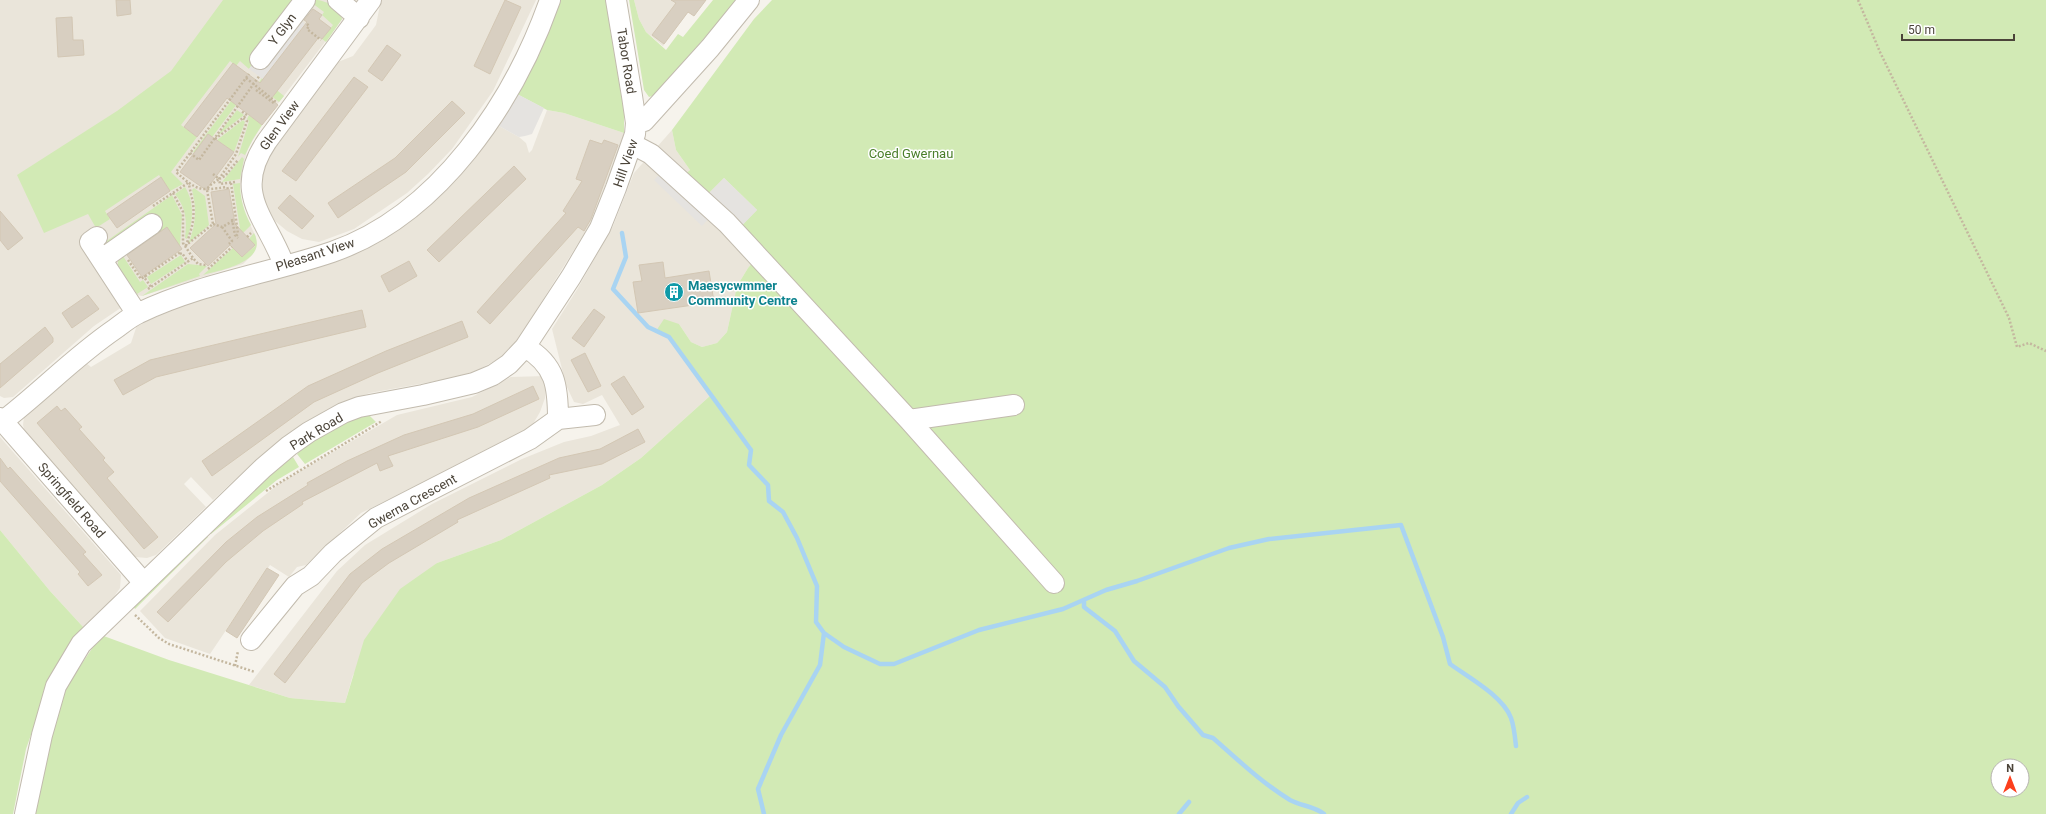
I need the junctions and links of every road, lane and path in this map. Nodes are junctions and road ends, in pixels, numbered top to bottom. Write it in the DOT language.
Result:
graph roads {
  1 [pos="305,0"];
  2 [pos="338,0"];
  3 [pos="371,0"];
  4 [pos="550,0"];
  5 [pos="616,0"];
  6 [pos="749,0"];
  7 [pos="1858,0"];
  8 [pos="360,18"];
  9 [pos="307,29"];
  10 [pos="327,45"];
  11 [pos="254,66"];
  12 [pos="246,78"];
  13 [pos="254,85"];
  14 [pos="256,90"];
  15 [pos="241,111"];
  16 [pos="243,118"];
  17 [pos="636,123"];
  18 [pos="215,139"];
  19 [pos="632,144"];
  20 [pos="190,153"];
  21 [pos="242,156"];
  22 [pos="213,174"];
  23 [pos="219,179"];
  24 [pos="189,184"];
  25 [pos="228,189"];
  26 [pos="207,190"];
  27 [pos="213,224"];
  28 [pos="222,227"];
  29 [pos="147,233"];
  30 [pos="97,237"];
  31 [pos="229,244"];
  32 [pos="185,246"];
  33 [pos="232,247"];
  34 [pos="181,252"];
  35 [pos="125,256"];
  36 [pos="194,258"];
  37 [pos="102,259"];
  38 [pos="188,262"];
  39 [pos="206,265"];
  40 [pos="284,265"];
  41 [pos="209,268"];
  42 [pos="151,287"];
  43 [pos="145,291"];
  44 [pos="137,314"];
  45 [pos="525,348"];
  46 [pos="2046,351"];
  47 [pos="1014,405"];
  48 [pos="594,416"];
  49 [pos="558,419"];
  50 [pos="1,420"];
  51 [pos="384,420"];
  52 [pos="909,420"];
  53 [pos="261,495"];
  54 [pos="144,583"];
  55 [pos="1054,584"];
  56 [pos="137,610"];
  57 [pos="244,644"];
  58 [pos="235,666"];
  59 [pos="255,672"];
  60 [pos="25,814"];
  1 -- 11 [label="street, Y Glyn"];
  2 -- 8 [label="street"];
  3 -- 8 [label="street, Glen View"];
  4 -- 40 [label="street, Pleasant View"];
  5 -- 17 [label="street, Tabor Road"];
  6 -- 17 [label="street, Hill View"];
  7 -- 46 [label="path"];
  8 -- 40 [label="street, Glen View"];
  9 -- 10 [label="path"];
  11 -- 12 [label="path"];
  11 -- 13 [label="path"];
  12 -- 13 [label="path"];
  12 -- 20 [label="path"];
  13 -- 14 [label="path"];
  13 -- 18 [label="path"];
  15 -- 16 [label="path"];
  16 -- 18 [label="path"];
  16 -- 23 [label="path"];
  17 -- 19 [label="street, Hill View"];
  18 -- 20 [label="path"];
  19 -- 45 [label="street, Hill View"];
  19 -- 52 [label="street"];
  20 -- 24 [label="path"];
  21 -- 23 [label="path"];
  22 -- 23 [label="path"];
  23 -- 26 [label="path"];
  23 -- 28 [label="path"];
  24 -- 26 [label="path"];
  24 -- 32 [label="path"];
  24 -- 32 [label="path"];
  25 -- 26 [label="path"];
  26 -- 27 [label="path"];
  27 -- 28 [label="path"];
  27 -- 32 [label="path"];
  28 -- 31 [label="path"];
  29 -- 37 [label="street"];
  30 -- 37 [label="street"];
  32 -- 36 [label="path"];
  33 -- 41 [label="path"];
  34 -- 35 [label="path"];
  36 -- 38 [label="path"];
  36 -- 39 [label="path"];
  37 -- 44 [label="street"];
  38 -- 42 [label="path"];
  38 -- 42 [label="path"];
  40 -- 44 [label="street, Pleasant View"];
  42 -- 43 [label="path"];
  44 -- 50 [label="street, Pleasant View"];
  45 -- 49 [label="street"];
  45 -- 54 [label="street, Park Road"];
  47 -- 52 [label="street"];
  48 -- 49 [label="street"];
  49 -- 57 [label="street, Gwerna Crescent"];
  50 -- 54 [label="street, Springfield Road"];
  51 -- 53 [label="path"];
  52 -- 55 [label="street"];
  54 -- 60 [label="street, Park Road"];
  56 -- 58 [label="path"];
  57 -- 58 [label="path"];
  58 -- 59 [label="path"];
}
